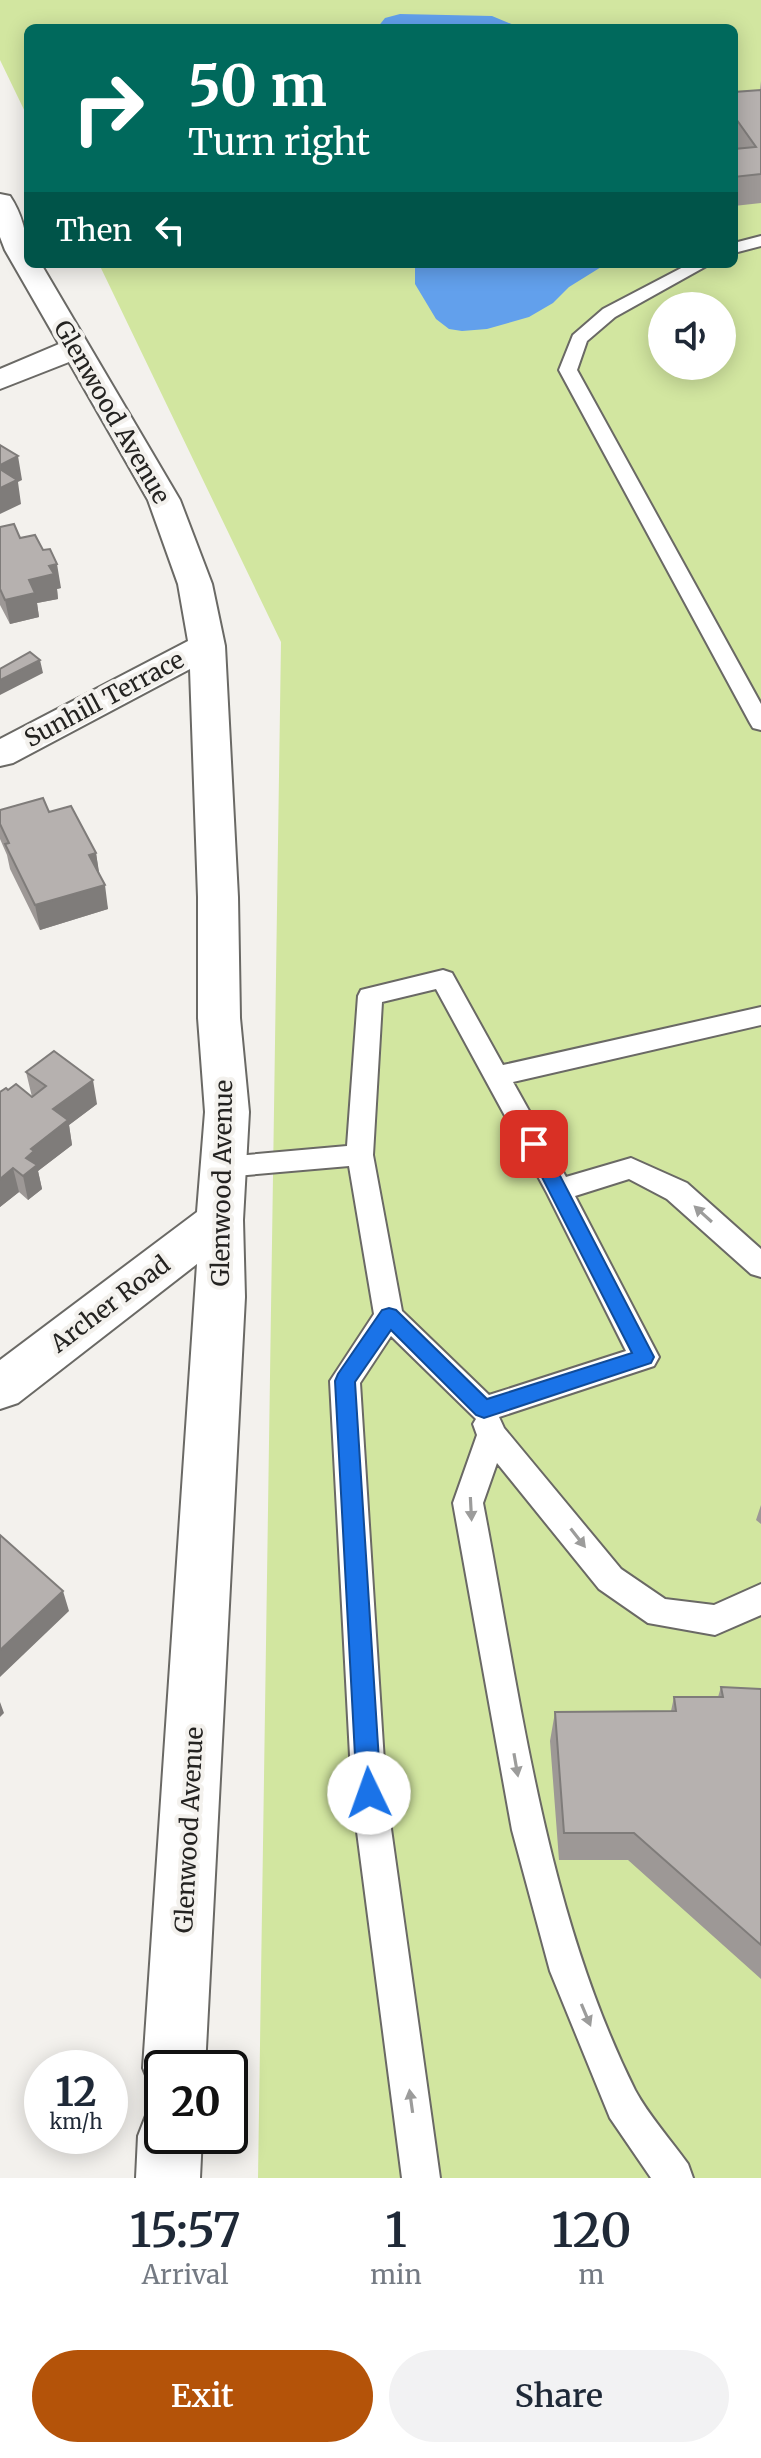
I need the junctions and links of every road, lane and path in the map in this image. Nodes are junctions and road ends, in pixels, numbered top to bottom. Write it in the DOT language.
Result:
graph roads {
  1 [pos="0,202"];
  2 [pos="761,241"];
  3 [pos="738,247"];
  4 [pos="24,259"];
  5 [pos="29,268"];
  6 [pos="694,268"];
  7 [pos="75,348"];
  8 [pos="0,380"];
  9 [pos="207,646"];
  10 [pos="761,723"];
  11 [pos="0,754"];
  12 [pos="761,1016"];
  13 [pos="496,1076"];
  14 [pos="360,1155"];
  15 [pos="224,1167"];
  16 [pos="559,1190"];
  17 [pos="220,1220"];
  18 [pos="761,1266"];
  19 [pos="389,1316"];
  20 [pos="0,1388"];
  21 [pos="488,1422"];
  22 [pos="761,1599"];
  23 [pos="175,2050"];
  24 [pos="169,2154"];
  25 [pos="168,2178"];
  26 [pos="421,2178"];
  27 [pos="674,2178"];
  1 -- 4 [label="street, Glenwood Avenue"];
  2 -- 3 [label="lane"];
  5 -- 7 [label="street, Glenwood Avenue"];
  6 -- 10 [label="lane"];
  7 -- 8 [label="street"];
  7 -- 9 [label="street, Glenwood Avenue"];
  9 -- 11 [label="street, Sunhill Terrace"];
  9 -- 15 [label="street, Glenwood Avenue"];
  12 -- 13 [label="lane"];
  13 -- 14 [label="lane"];
  13 -- 16 [label="lane"];
  14 -- 15 [label="lane"];
  14 -- 19 [label="lane"];
  15 -- 17 [label="street, Glenwood Avenue"];
  18 -- 16 [label="lane, one-way"];
  16 -- 21 [label="lane"];
  17 -- 20 [label="street, Archer Road"];
  17 -- 23 [label="street, Glenwood Avenue"];
  19 -- 21 [label="lane"];
  26 -- 19 [label="lane, one-way"];
  21 -- 22 [label="lane, one-way"];
  21 -- 27 [label="lane, one-way"];
  24 -- 25 [label="street"];
}
